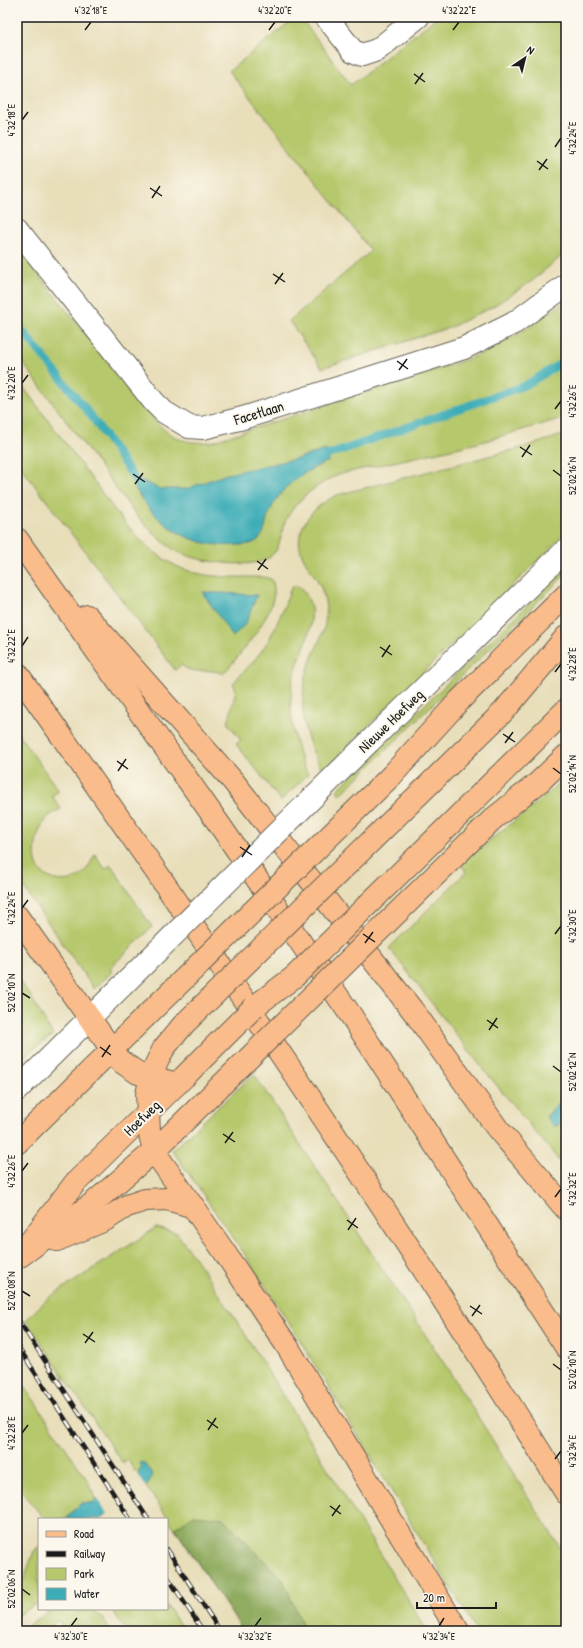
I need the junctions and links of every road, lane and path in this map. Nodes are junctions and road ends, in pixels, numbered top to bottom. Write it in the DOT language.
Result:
graph roads {
  1 [pos="326,17"];
  2 [pos="418,17"];
  3 [pos="17,229"];
  4 [pos="566,285"];
  5 [pos="17,538"];
  6 [pos="566,550"];
  7 [pos="566,595"];
  8 [pos="566,637"];
  9 [pos="17,673"];
  10 [pos="566,710"];
  11 [pos="566,756"];
  12 [pos="17,916"];
  13 [pos="89,1019"];
  14 [pos="111,1050"];
  15 [pos="150,1077"];
  16 [pos="180,1080"];
  17 [pos="17,1090"];
  18 [pos="148,1112"];
  19 [pos="17,1143"];
  20 [pos="154,1151"];
  21 [pos="194,1207"];
  22 [pos="566,1209"];
  23 [pos="18,1257"];
  24 [pos="566,1347"];
  25 [pos="566,1493"];
  26 [pos="458,1631"];
  1 -- 2 [label="street"];
  3 -- 4 [label="street, Facetlaan"];
  5 -- 22 [label="main road"];
  5 -- 24 [label="main road"];
  6 -- 13 [label="street, Nieuwe Hoefweg, bridge"];
  7 -- 14 [label="main road, bridge"];
  8 -- 15 [label="main road, bridge"];
  9 -- 25 [label="main road"];
  10 -- 16 [label="main road, Hoefweg, bridge"];
  11 -- 20 [label="main road, bridge"];
  12 -- 13 [label="main road"];
  13 -- 14 [label="main road"];
  13 -- 17 [label="street"];
  14 -- 15 [label="main road"];
  14 -- 19 [label="main road"];
  15 -- 16 [label="main road"];
  15 -- 18 [label="main road"];
  16 -- 18 [label="main road, Hoefweg"];
  18 -- 20 [label="main road"];
  18 -- 23 [label="main road, Hoefweg"];
  20 -- 21 [label="main road"];
  20 -- 23 [label="main road"];
  21 -- 23 [label="main road"];
  21 -- 26 [label="main road"];
}
